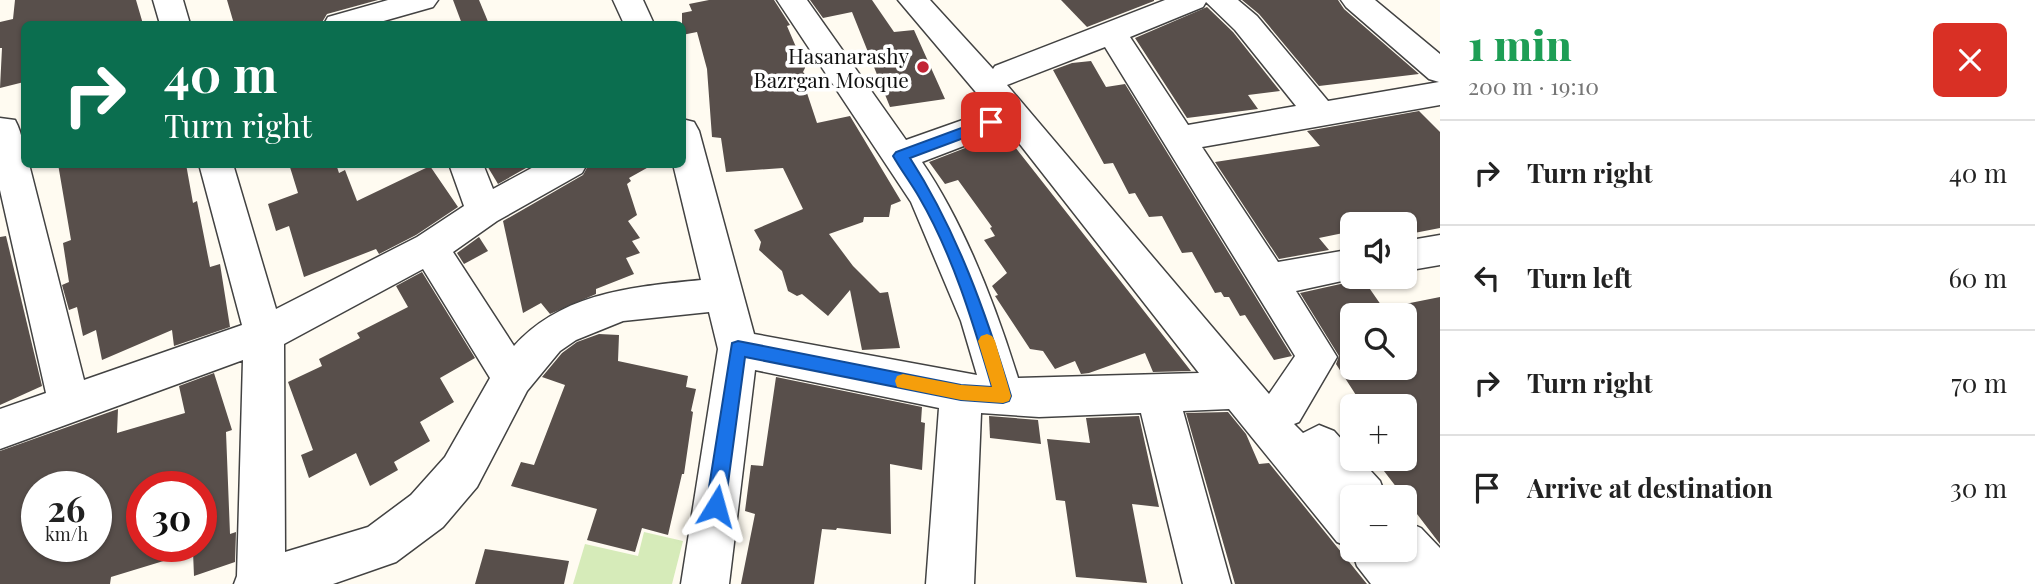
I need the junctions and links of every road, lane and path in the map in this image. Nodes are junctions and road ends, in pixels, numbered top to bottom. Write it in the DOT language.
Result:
graph roads {
  1 [pos="167,0"];
  2 [pos="628,0"];
  3 [pos="792,0"];
  4 [pos="913,0"];
  5 [pos="936,0"];
  6 [pos="1193,0"];
  7 [pos="1220,0"];
  8 [pos="1356,0"];
  9 [pos="1152,7"];
  10 [pos="410,8"];
  11 [pos="174,21"];
  12 [pos="352,21"];
  13 [pos="638,21"];
  14 [pos="1111,32"];
  15 [pos="1440,71"];
  16 [pos="1006,74"];
  17 [pos="1440,93"];
  18 [pos="1014,114"];
  19 [pos="1320,114"];
  20 [pos="9,127"];
  21 [pos="1179,139"];
  22 [pos="686,147"];
  23 [pos="901,156"];
  24 [pos="217,168"];
  25 [pos="468,168"];
  26 [pos="563,168"];
  27 [pos="484,211"];
  28 [pos="14,240"];
  29 [pos="430,248"];
  30 [pos="1440,250"];
  31 [pos="1417,254"];
  32 [pos="1340,267"];
  33 [pos="1268,280"];
  34 [pos="724,294"];
  35 [pos="264,335"];
  36 [pos="738,349"];
  37 [pos="512,378"];
  38 [pos="1238,390"];
  39 [pos="1157,393"];
  40 [pos="982,394"];
  41 [pos="70,406"];
  42 [pos="1284,408"];
  43 [pos="0,429"];
  44 [pos="1353,485"];
  45 [pos="1340,511"];
  46 [pos="1395,562"];
  47 [pos="1417,562"];
  48 [pos="1430,581"];
  49 [pos="260,584"];
  50 [pos="705,584"];
  51 [pos="950,584"];
  52 [pos="1207,584"];
  1 -- 11 [label="street"];
  2 -- 13 [label="street"];
  3 -- 23 [label="street"];
  4 -- 18 [label="street"];
  5 -- 16 [label="street"];
  6 -- 9 [label="street"];
  7 -- 19 [label="street"];
  8 -- 15 [label="street"];
  9 -- 14 [label="street"];
  10 -- 12 [label="street"];
  14 -- 16 [label="street"];
  14 -- 21 [label="street"];
  16 -- 42 [label="street"];
  17 -- 19 [label="street"];
  18 -- 23 [label="street"];
  18 -- 38 [label="street"];
  19 -- 21 [label="street"];
  20 -- 28 [label="street"];
  21 -- 33 [label="street"];
  22 -- 34 [label="street"];
  23 -- 40 [label="street"];
  24 -- 35 [label="street"];
  25 -- 27 [label="street"];
  26 -- 27 [label="street"];
  27 -- 29 [label="street"];
  28 -- 41 [label="street"];
  29 -- 35 [label="street"];
  29 -- 37 [label="street"];
  30 -- 31 [label="street"];
  32 -- 33 [label="street"];
  33 -- 42 [label="street"];
  34 -- 36 [label="street"];
  34 -- 37 [label="street"];
  35 -- 41 [label="street"];
  35 -- 49 [label="street"];
  36 -- 40 [label="street"];
  36 -- 50 [label="street"];
  37 -- 49 [label="street"];
  38 -- 39 [label="street"];
  38 -- 45 [label="street"];
  39 -- 40 [label="street"];
  39 -- 52 [label="street"];
  40 -- 51 [label="street"];
  41 -- 43 [label="street"];
  42 -- 44 [label="street"];
  46 -- 48 [label="street"];
  47 -- 48 [label="street"];
}
